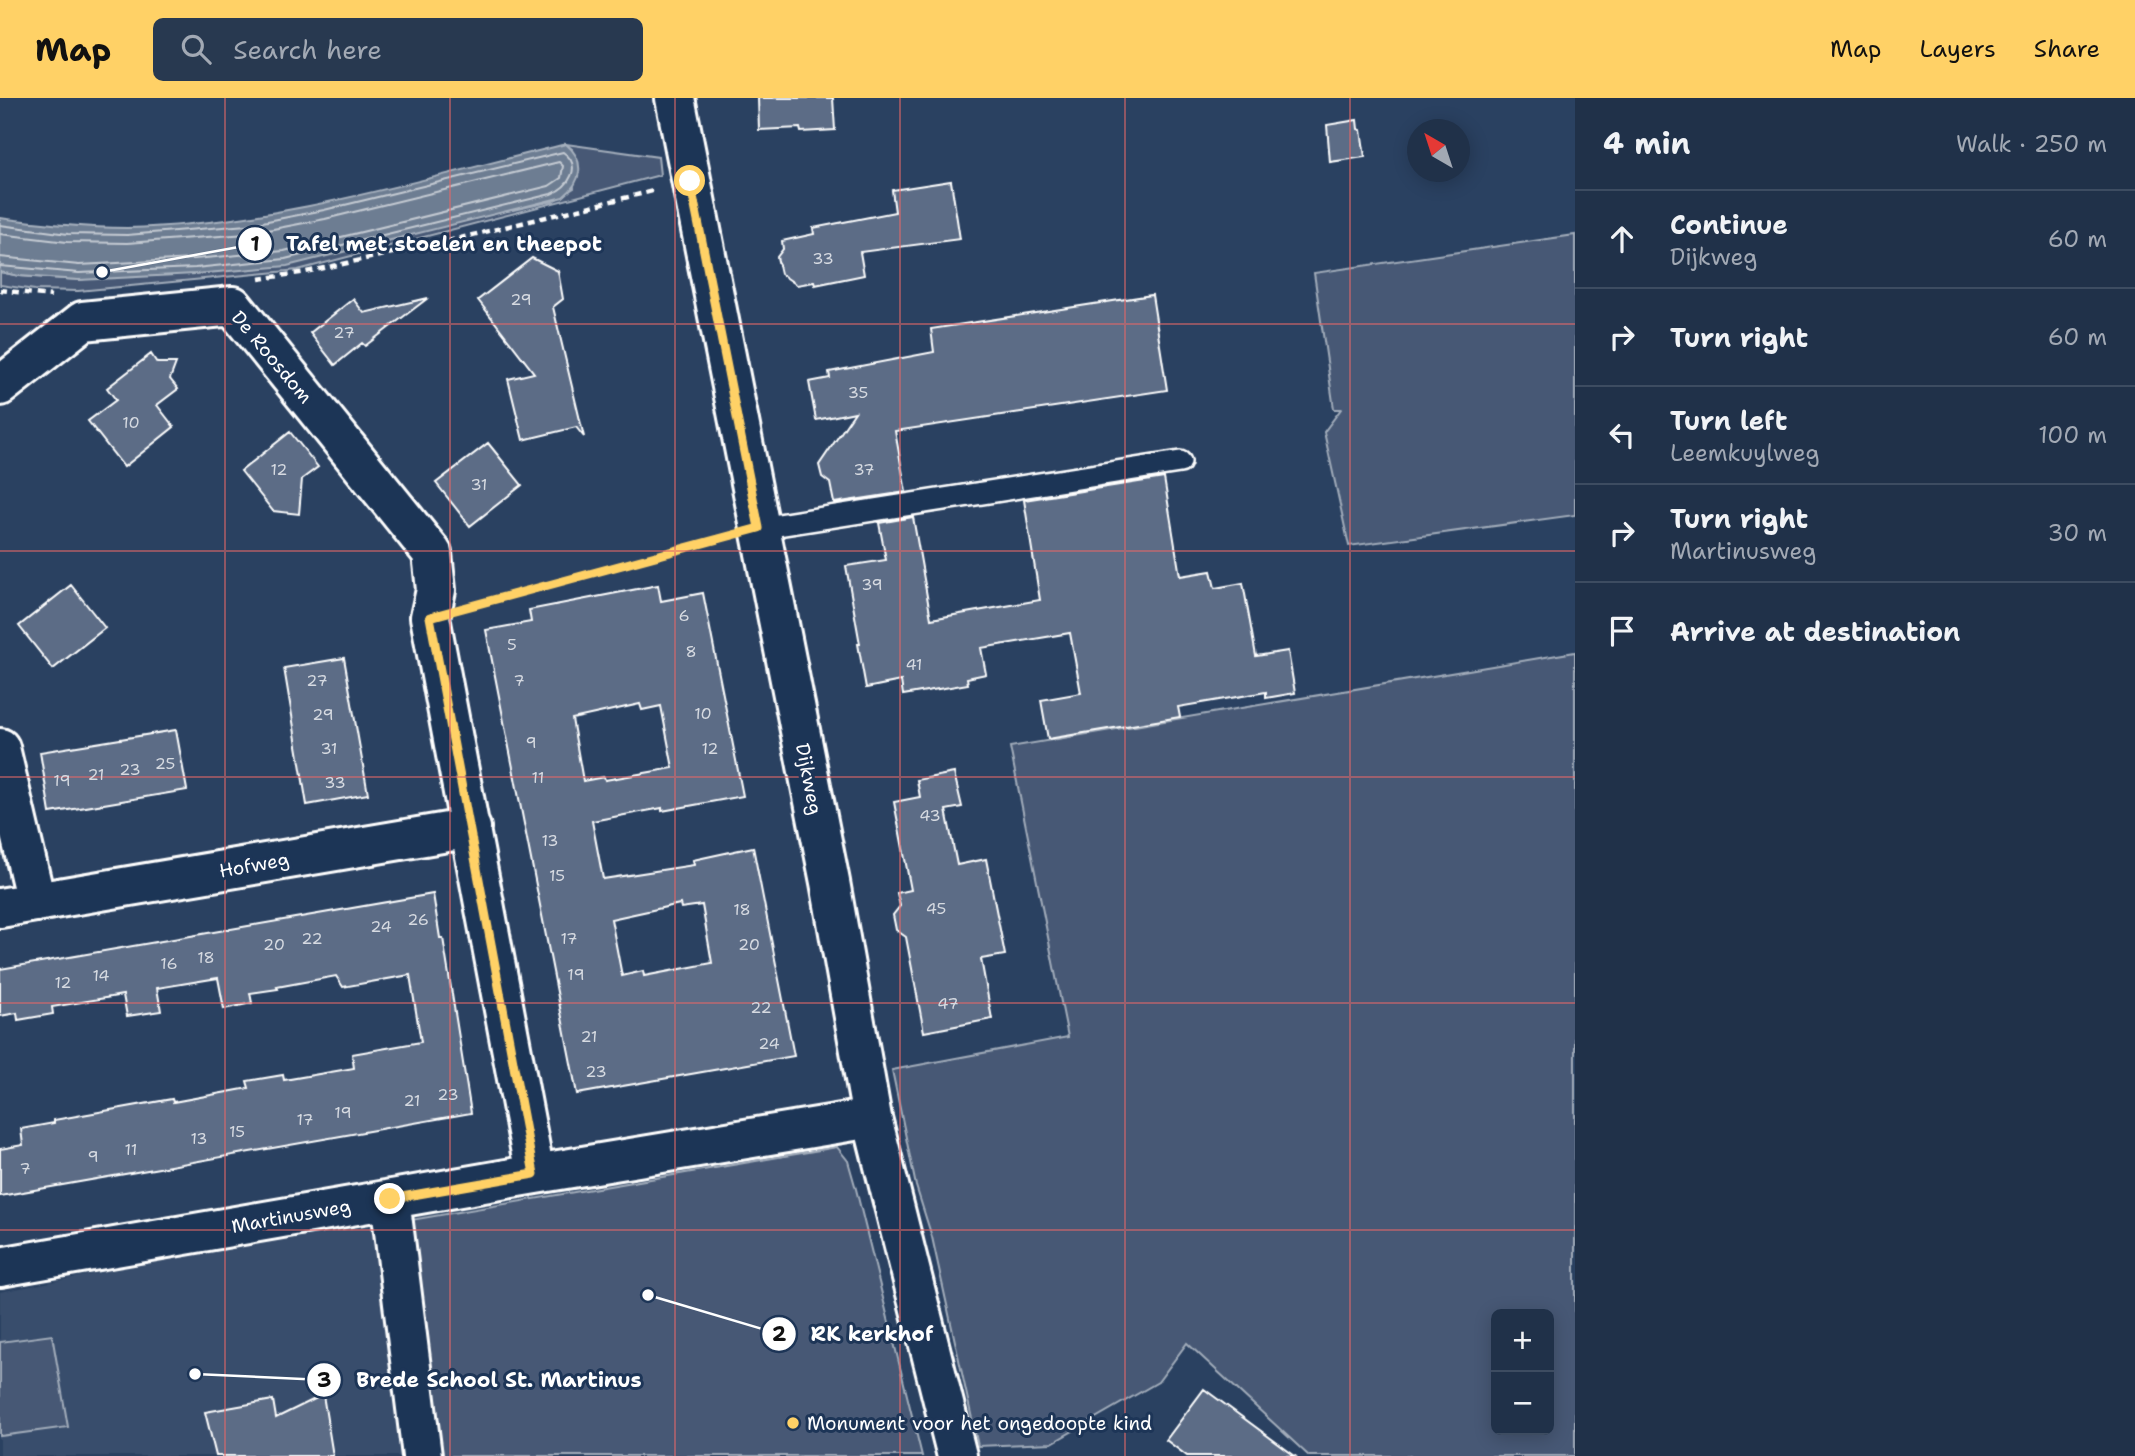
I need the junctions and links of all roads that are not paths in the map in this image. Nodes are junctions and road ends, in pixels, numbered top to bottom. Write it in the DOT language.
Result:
graph roads {
  1 [pos="675,98"];
  2 [pos="0,386"];
  3 [pos="1180,462"];
  4 [pos="759,528"];
  5 [pos="0,748"];
  6 [pos="471,828"];
  7 [pos="18,905"];
  8 [pos="872,1118"];
  9 [pos="534,1174"];
  10 [pos="390,1199"];
  11 [pos="0,1266"];
  12 [pos="422,1456"];
  13 [pos="957,1456"];
  1 -- 4 [label="street, Dijkweg"];
  2 -- 6 [label="street, De Roosdom"];
  3 -- 4 [label="lane"];
  4 -- 8 [label="street, Dijkweg"];
  5 -- 7 [label="street, Hofweg"];
  6 -- 7 [label="street, Hofweg"];
  6 -- 9 [label="street"];
  8 -- 9 [label="street, Martinusweg"];
  8 -- 13 [label="street, Dijkweg"];
  9 -- 10 [label="street, Martinusweg"];
  10 -- 11 [label="street, Martinusweg"];
  10 -- 12 [label="street"];
}
